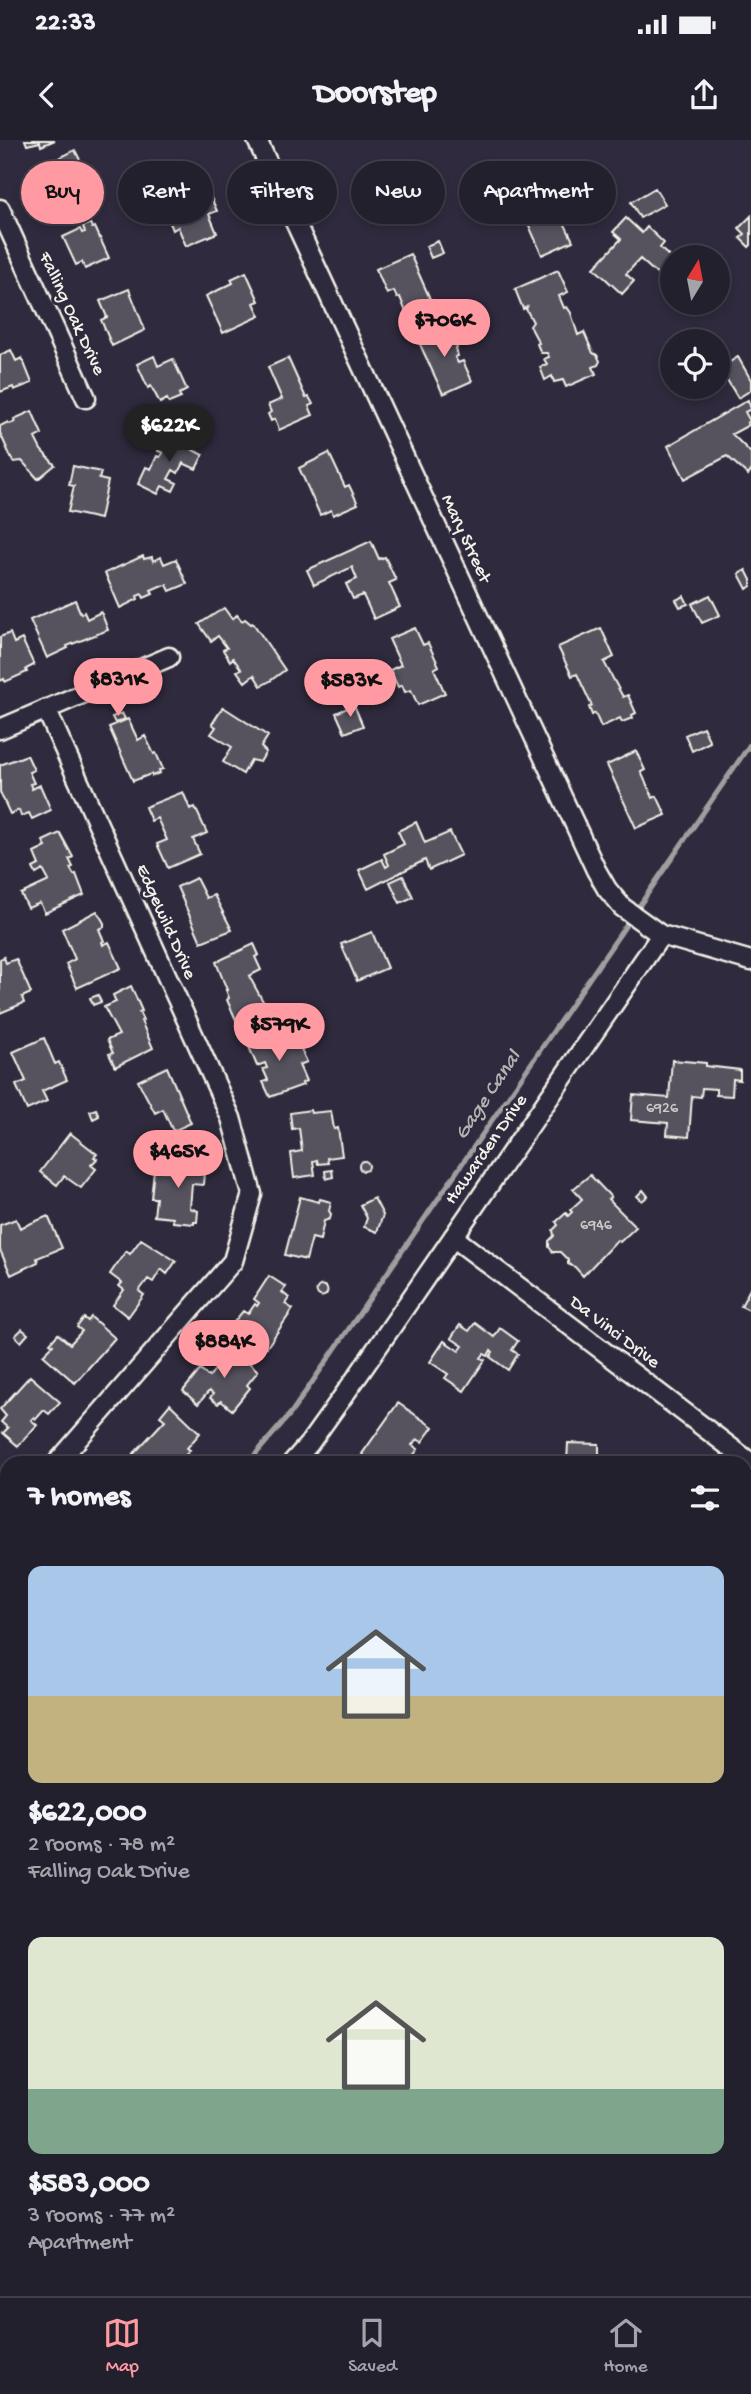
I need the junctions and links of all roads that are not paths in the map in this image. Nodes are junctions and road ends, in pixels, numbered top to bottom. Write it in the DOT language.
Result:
graph roads {
  1 [pos="257,140"];
  2 [pos="0,209"];
  3 [pos="86,398"];
  4 [pos="169,657"];
  5 [pos="46,709"];
  6 [pos="0,729"];
  7 [pos="661,935"];
  8 [pos="751,961"];
  9 [pos="453,1237"];
  10 [pos="63,1456"];
  11 [pos="298,1456"];
  12 [pos="742,1456"];
  1 -- 7 [label="street, Mary Street"];
  2 -- 3 [label="street, Falling Oak Drive"];
  4 -- 5 [label="street"];
  5 -- 6 [label="street"];
  5 -- 10 [label="street, Edgewild Drive"];
  7 -- 8 [label="street"];
  7 -- 9 [label="street, Hawarden Drive"];
  9 -- 11 [label="street, Hawarden Drive"];
  9 -- 12 [label="street, Da Vinci Drive"];
}
